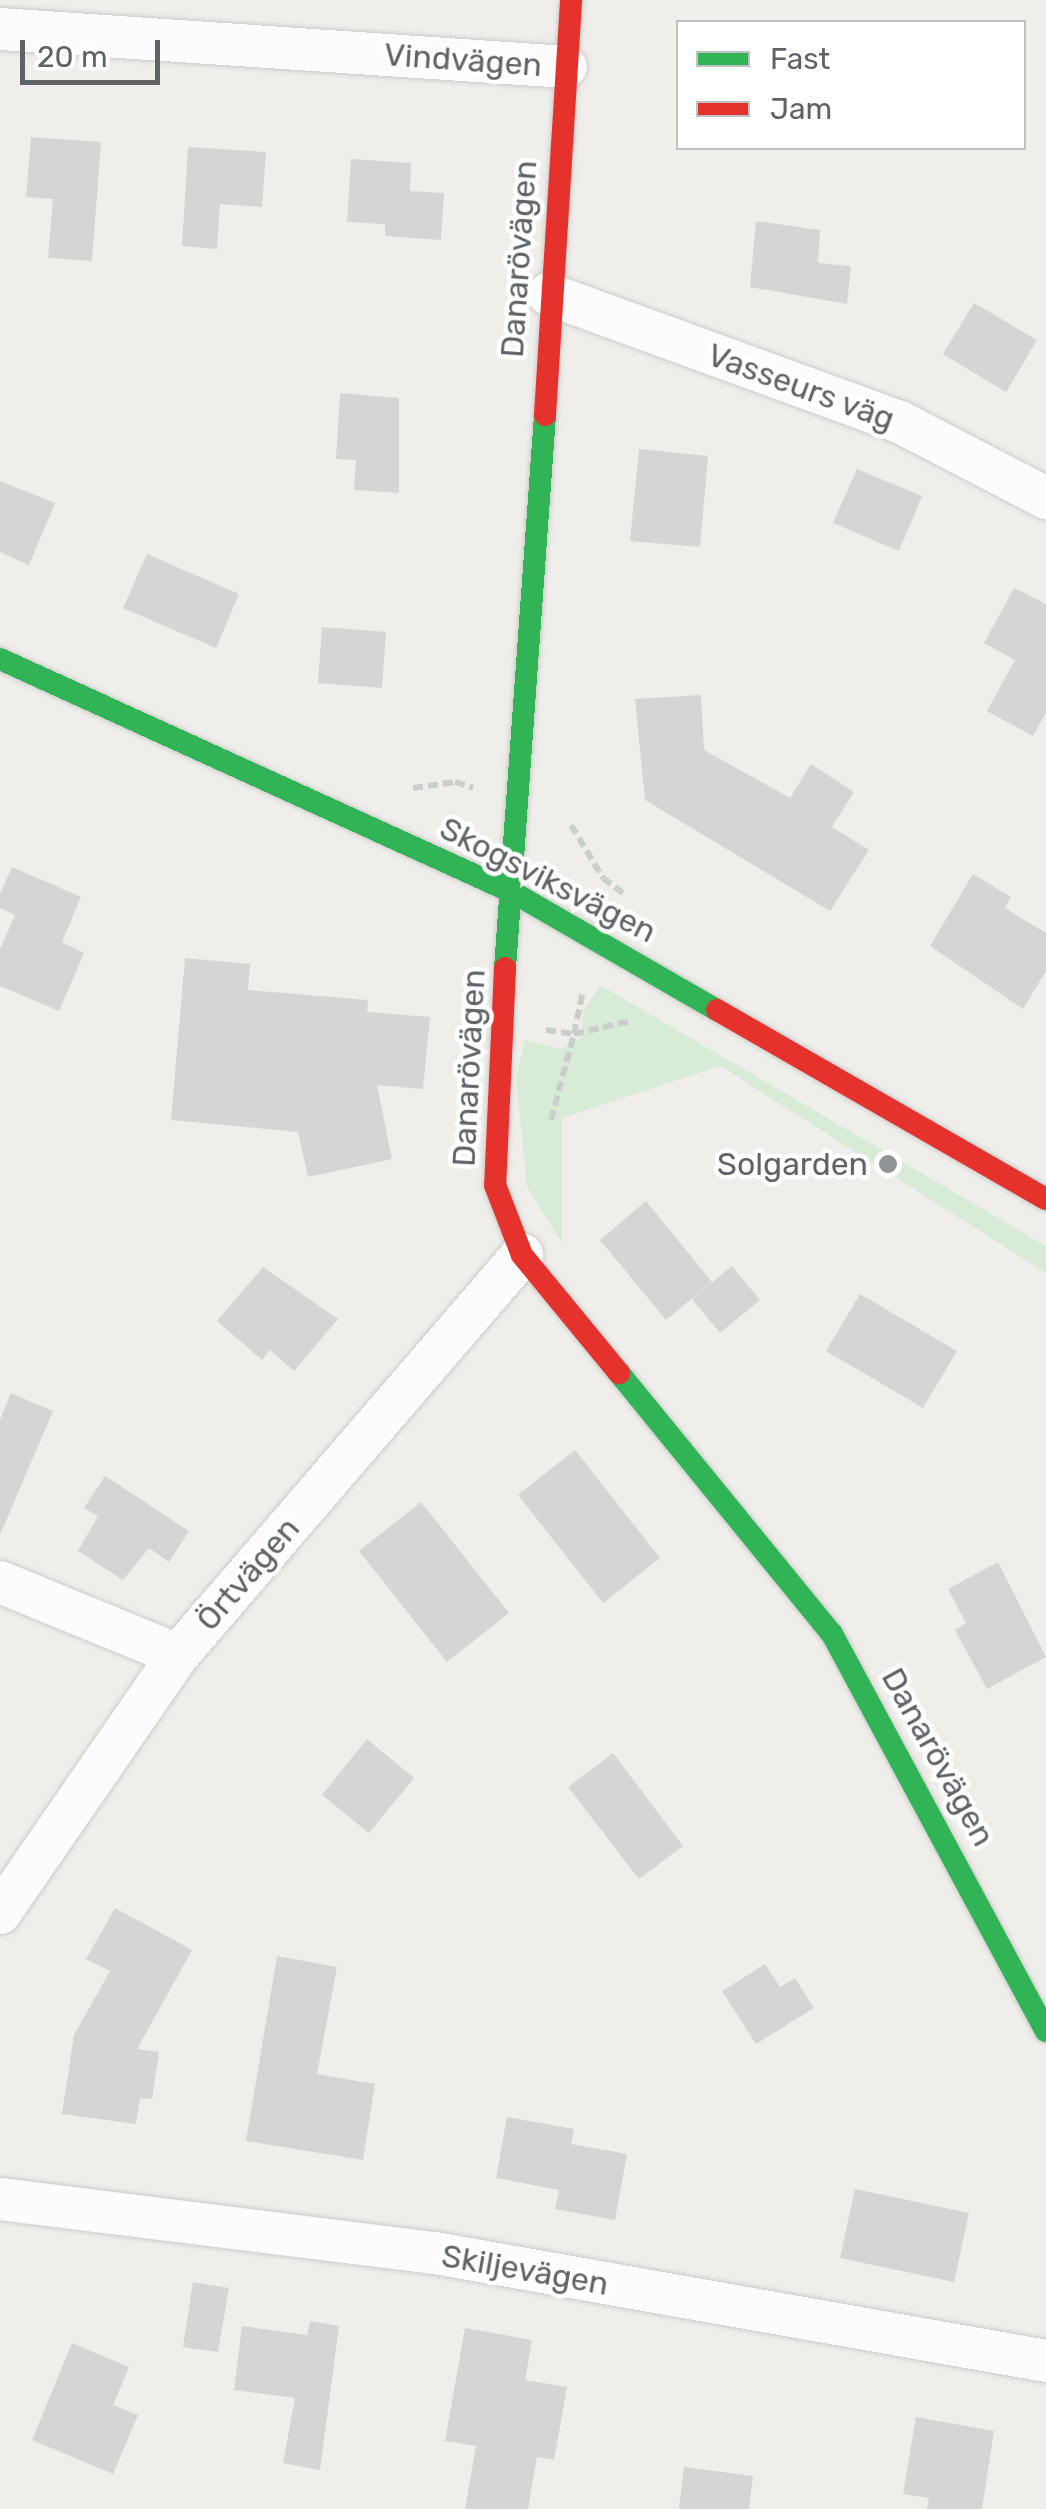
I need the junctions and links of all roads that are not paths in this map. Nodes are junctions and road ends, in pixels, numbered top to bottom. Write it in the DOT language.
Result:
graph roads {
  1 [pos="572,0"];
  2 [pos="0,29"];
  3 [pos="566,67"];
  4 [pos="548,294"];
  5 [pos="1046,498"];
  6 [pos="0,660"];
  7 [pos="514,893"];
  8 [pos="1046,1198"];
  9 [pos="522,1255"];
  10 [pos="0,1582"];
  11 [pos="178,1655"];
  12 [pos="0,1913"];
  13 [pos="1046,2031"];
  14 [pos="0,2199"];
  15 [pos="1046,2361"];
  1 -- 3 [label="street, Danarövägen"];
  2 -- 3 [label="street, Vindvägen"];
  3 -- 4 [label="street, Danarövägen"];
  4 -- 5 [label="street, Vasseurs väg"];
  4 -- 7 [label="street, Danarövägen"];
  6 -- 7 [label="street, Skogsviksvägen"];
  7 -- 8 [label="street, Skogsviksvägen"];
  7 -- 9 [label="street, Danarövägen"];
  9 -- 11 [label="street, Örtvägen"];
  9 -- 13 [label="street, Danarövägen"];
  10 -- 11 [label="street"];
  11 -- 12 [label="street, Örtvägen"];
  14 -- 15 [label="street, Skiljevägen"];
}
